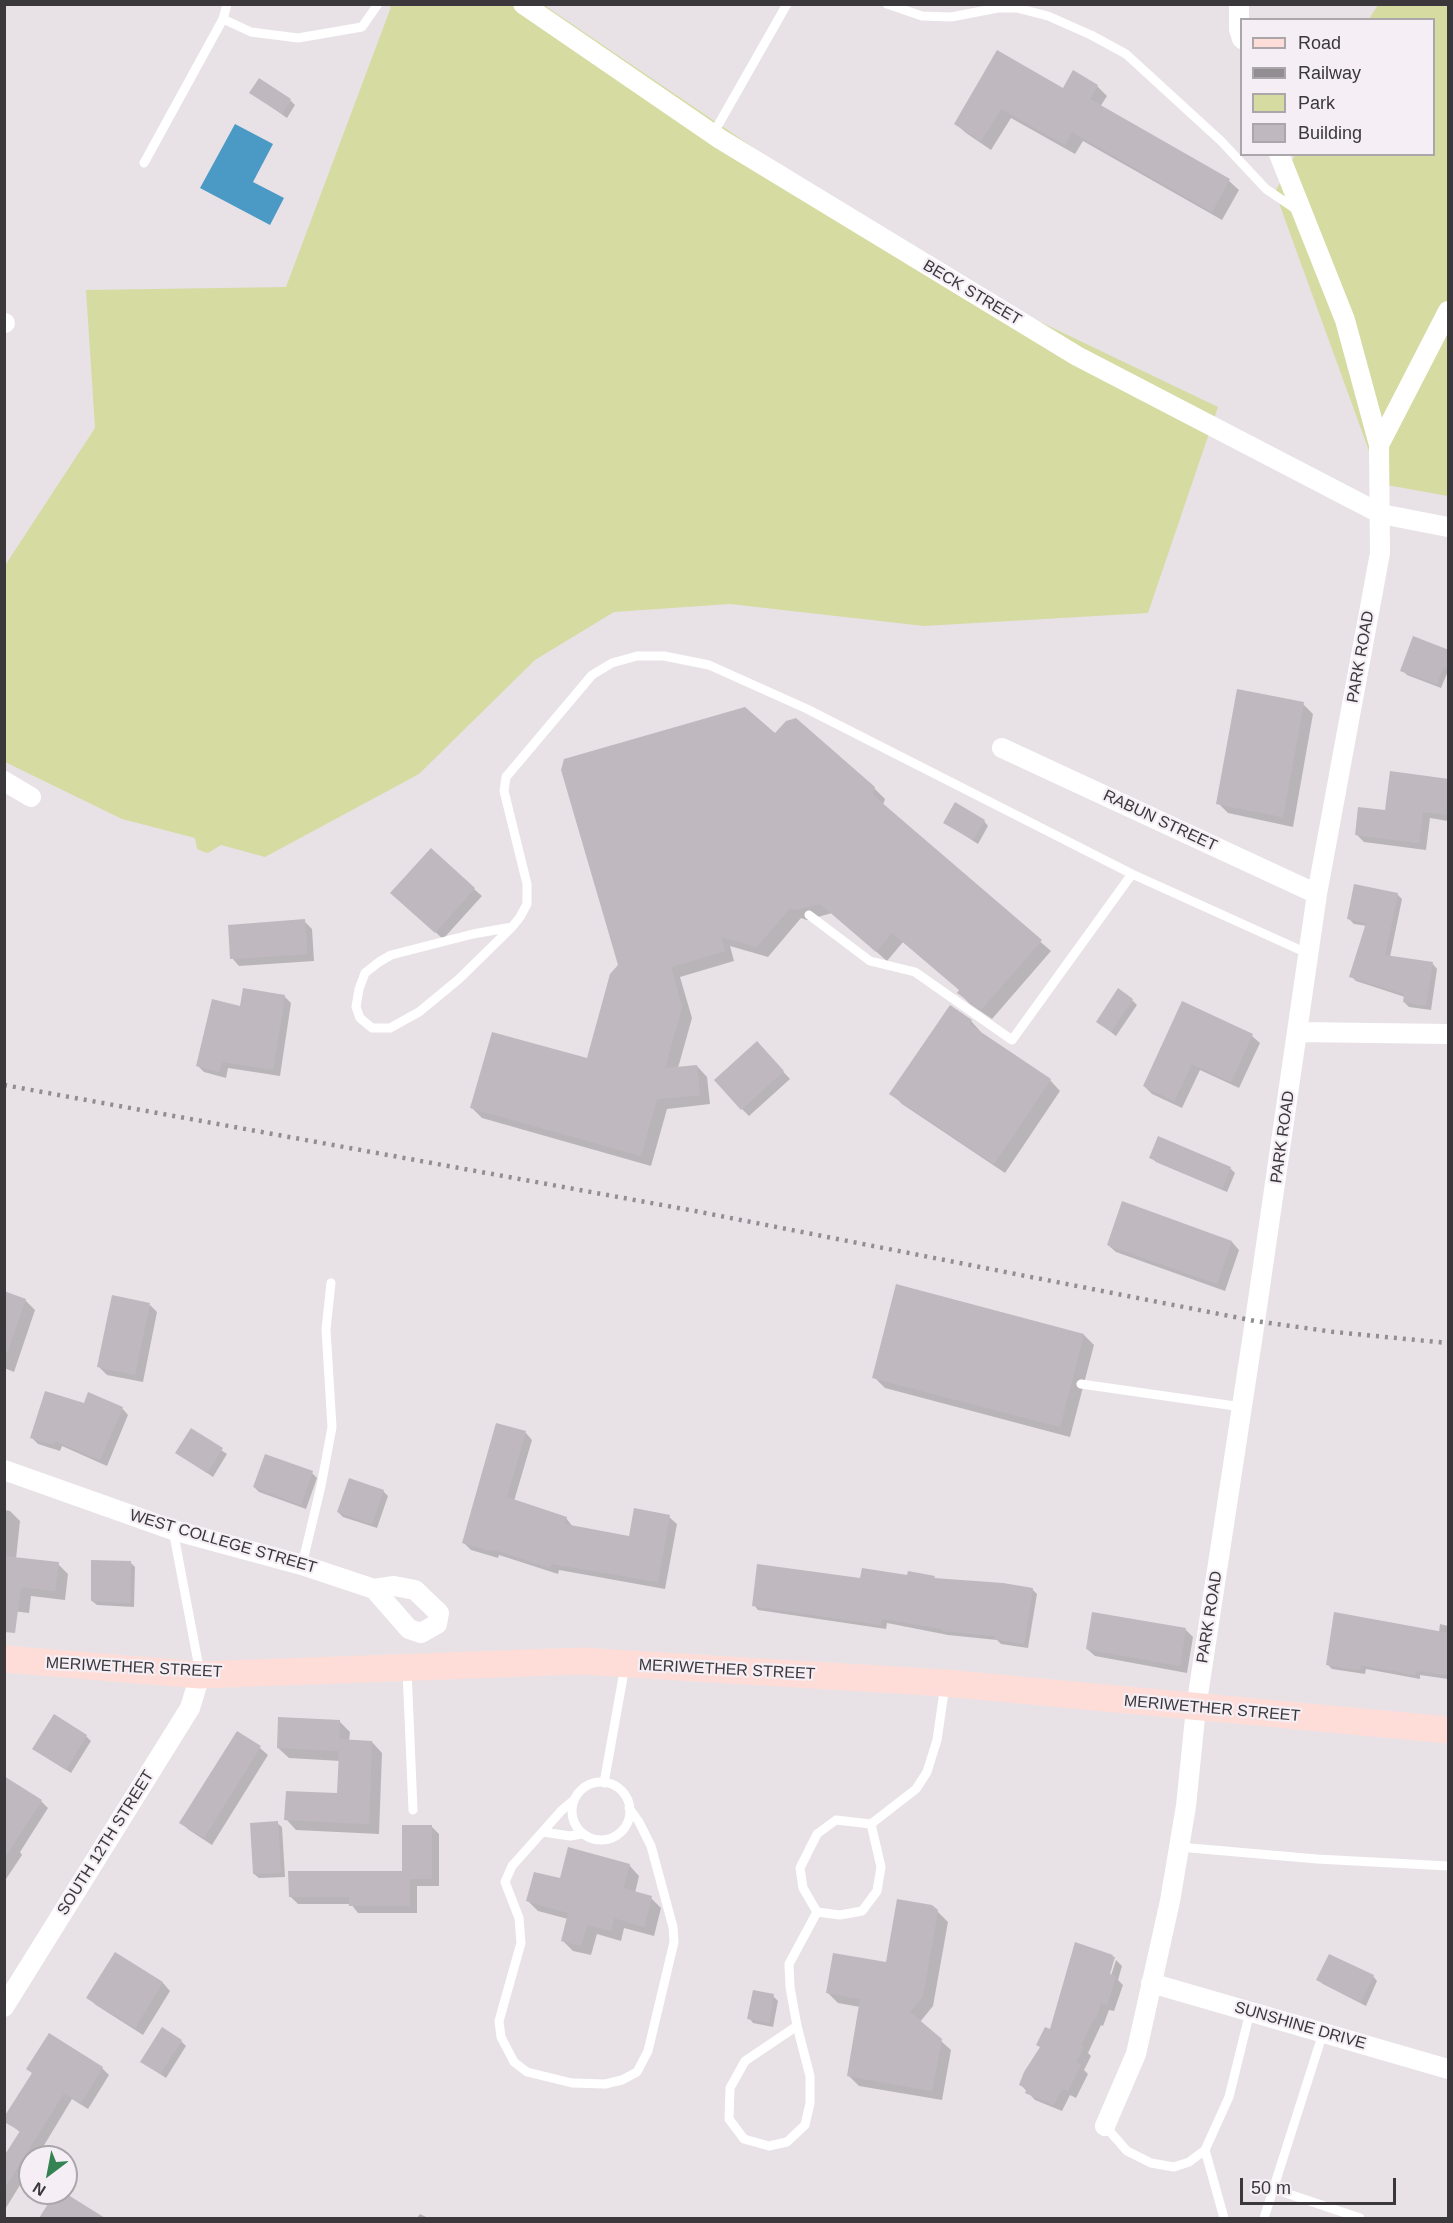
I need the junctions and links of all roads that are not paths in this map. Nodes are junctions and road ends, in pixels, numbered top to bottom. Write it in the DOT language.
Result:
graph roads {
  1 [pos="227,4"];
  2 [pos="378,4"];
  3 [pos="523,4"];
  4 [pos="787,4"];
  5 [pos="887,4"];
  6 [pos="1239,4"];
  7 [pos="223,19"];
  8 [pos="1240,32"];
  9 [pos="713,134"];
  10 [pos="1280,156"];
  11 [pos="144,163"];
  12 [pos="1303,215"];
  13 [pos="1449,311"];
  14 [pos="1379,445"];
  15 [pos="1381,514"];
  16 [pos="1449,527"];
  17 [pos="1002,748"];
  18 [pos="4,781"];
  19 [pos="31,797"];
  20 [pos="1132,874"];
  21 [pos="1317,894"];
  22 [pos="809,915"];
  23 [pos="512,927"];
  24 [pos="1309,954"];
  25 [pos="1298,1032"];
  26 [pos="1449,1034"];
  27 [pos="331,1283"];
  28 [pos="1081,1383"];
  29 [pos="1242,1407"];
  30 [pos="4,1470"];
  31 [pos="173,1530"];
  32 [pos="302,1564"];
  33 [pos="374,1589"];
  34 [pos="4,1659"];
  35 [pos="625,1664"];
  36 [pos="407,1667"];
  37 [pos="200,1675"];
  38 [pos="945,1683"];
  39 [pos="1196,1708"];
  40 [pos="1449,1730"];
  41 [pos="604,1783"];
  42 [pos="574,1800"];
  43 [pos="629,1808"];
  44 [pos="413,1810"];
  45 [pos="871,1824"];
  46 [pos="543,1832"];
  47 [pos="582,1834"];
  48 [pos="1179,1847"];
  49 [pos="1449,1866"];
  50 [pos="817,1912"];
  51 [pos="1151,1983"];
  52 [pos="4,2007"];
  53 [pos="1250,2012"];
  54 [pos="797,2026"];
  55 [pos="1323,2033"];
  56 [pos="1449,2069"];
  57 [pos="1106,2126"];
  58 [pos="1205,2150"];
  59 [pos="1274,2189"];
  60 [pos="1224,2218"];
  61 [pos="1264,2218"];
  62 [pos="1360,2218"];
  1 -- 7 [label="lane"];
  2 -- 7 [label="lane"];
  3 -- 9 [label="street, BECK STREET"];
  4 -- 9 [label="lane"];
  5 -- 12 [label="lane"];
  6 -- 8 [label="street"];
  7 -- 11 [label="lane"];
  9 -- 15 [label="street, BECK STREET"];
  10 -- 12 [label="street, PARK ROAD"];
  12 -- 14 [label="street, PARK ROAD"];
  13 -- 14 [label="street"];
  14 -- 15 [label="street, PARK ROAD"];
  15 -- 16 [label="street, BECK STREET"];
  15 -- 21 [label="street, PARK ROAD"];
  17 -- 21 [label="street, RABUN STREET"];
  18 -- 19 [label="street"];
  20 -- 22 [label="lane"];
  20 -- 23 [label="lane"];
  20 -- 24 [label="lane"];
  21 -- 24 [label="street, PARK ROAD"];
  23 -- 23 [label="lane"];
  24 -- 25 [label="street, PARK ROAD"];
  25 -- 26 [label="street"];
  25 -- 29 [label="street, PARK ROAD"];
  27 -- 32 [label="lane"];
  28 -- 29 [label="lane"];
  29 -- 39 [label="street, PARK ROAD"];
  30 -- 31 [label="street, WEST COLLEGE STREET"];
  31 -- 32 [label="street, WEST COLLEGE STREET"];
  31 -- 37 [label="lane"];
  32 -- 33 [label="street, WEST COLLEGE STREET"];
  34 -- 37 [label="street, MERIWETHER STREET"];
  35 -- 36 [label="street, MERIWETHER STREET"];
  35 -- 38 [label="street, MERIWETHER STREET"];
  35 -- 41 [label="lane"];
  36 -- 37 [label="street, MERIWETHER STREET"];
  36 -- 44 [label="lane"];
  37 -- 52 [label="street, SOUTH 12TH STREET"];
  38 -- 39 [label="street, MERIWETHER STREET"];
  38 -- 45 [label="lane"];
  39 -- 40 [label="street, MERIWETHER STREET"];
  39 -- 48 [label="street, PARK ROAD"];
  41 -- 42 [label="lane"];
  41 -- 43 [label="lane"];
  42 -- 46 [label="lane"];
  42 -- 47 [label="lane"];
  43 -- 46 [label="lane"];
  43 -- 47 [label="lane"];
  45 -- 50 [label="lane"];
  45 -- 50 [label="lane"];
  46 -- 47 [label="lane"];
  48 -- 49 [label="lane"];
  48 -- 51 [label="street, PARK ROAD"];
  50 -- 54 [label="lane"];
  51 -- 53 [label="street, SUNSHINE DRIVE"];
  51 -- 57 [label="street, PARK ROAD"];
  53 -- 55 [label="street, SUNSHINE DRIVE"];
  53 -- 58 [label="lane"];
  54 -- 54 [label="lane"];
  55 -- 56 [label="street, SUNSHINE DRIVE"];
  55 -- 59 [label="lane"];
  57 -- 58 [label="lane"];
  58 -- 60 [label="lane"];
  59 -- 61 [label="lane"];
  59 -- 62 [label="lane"];
}
